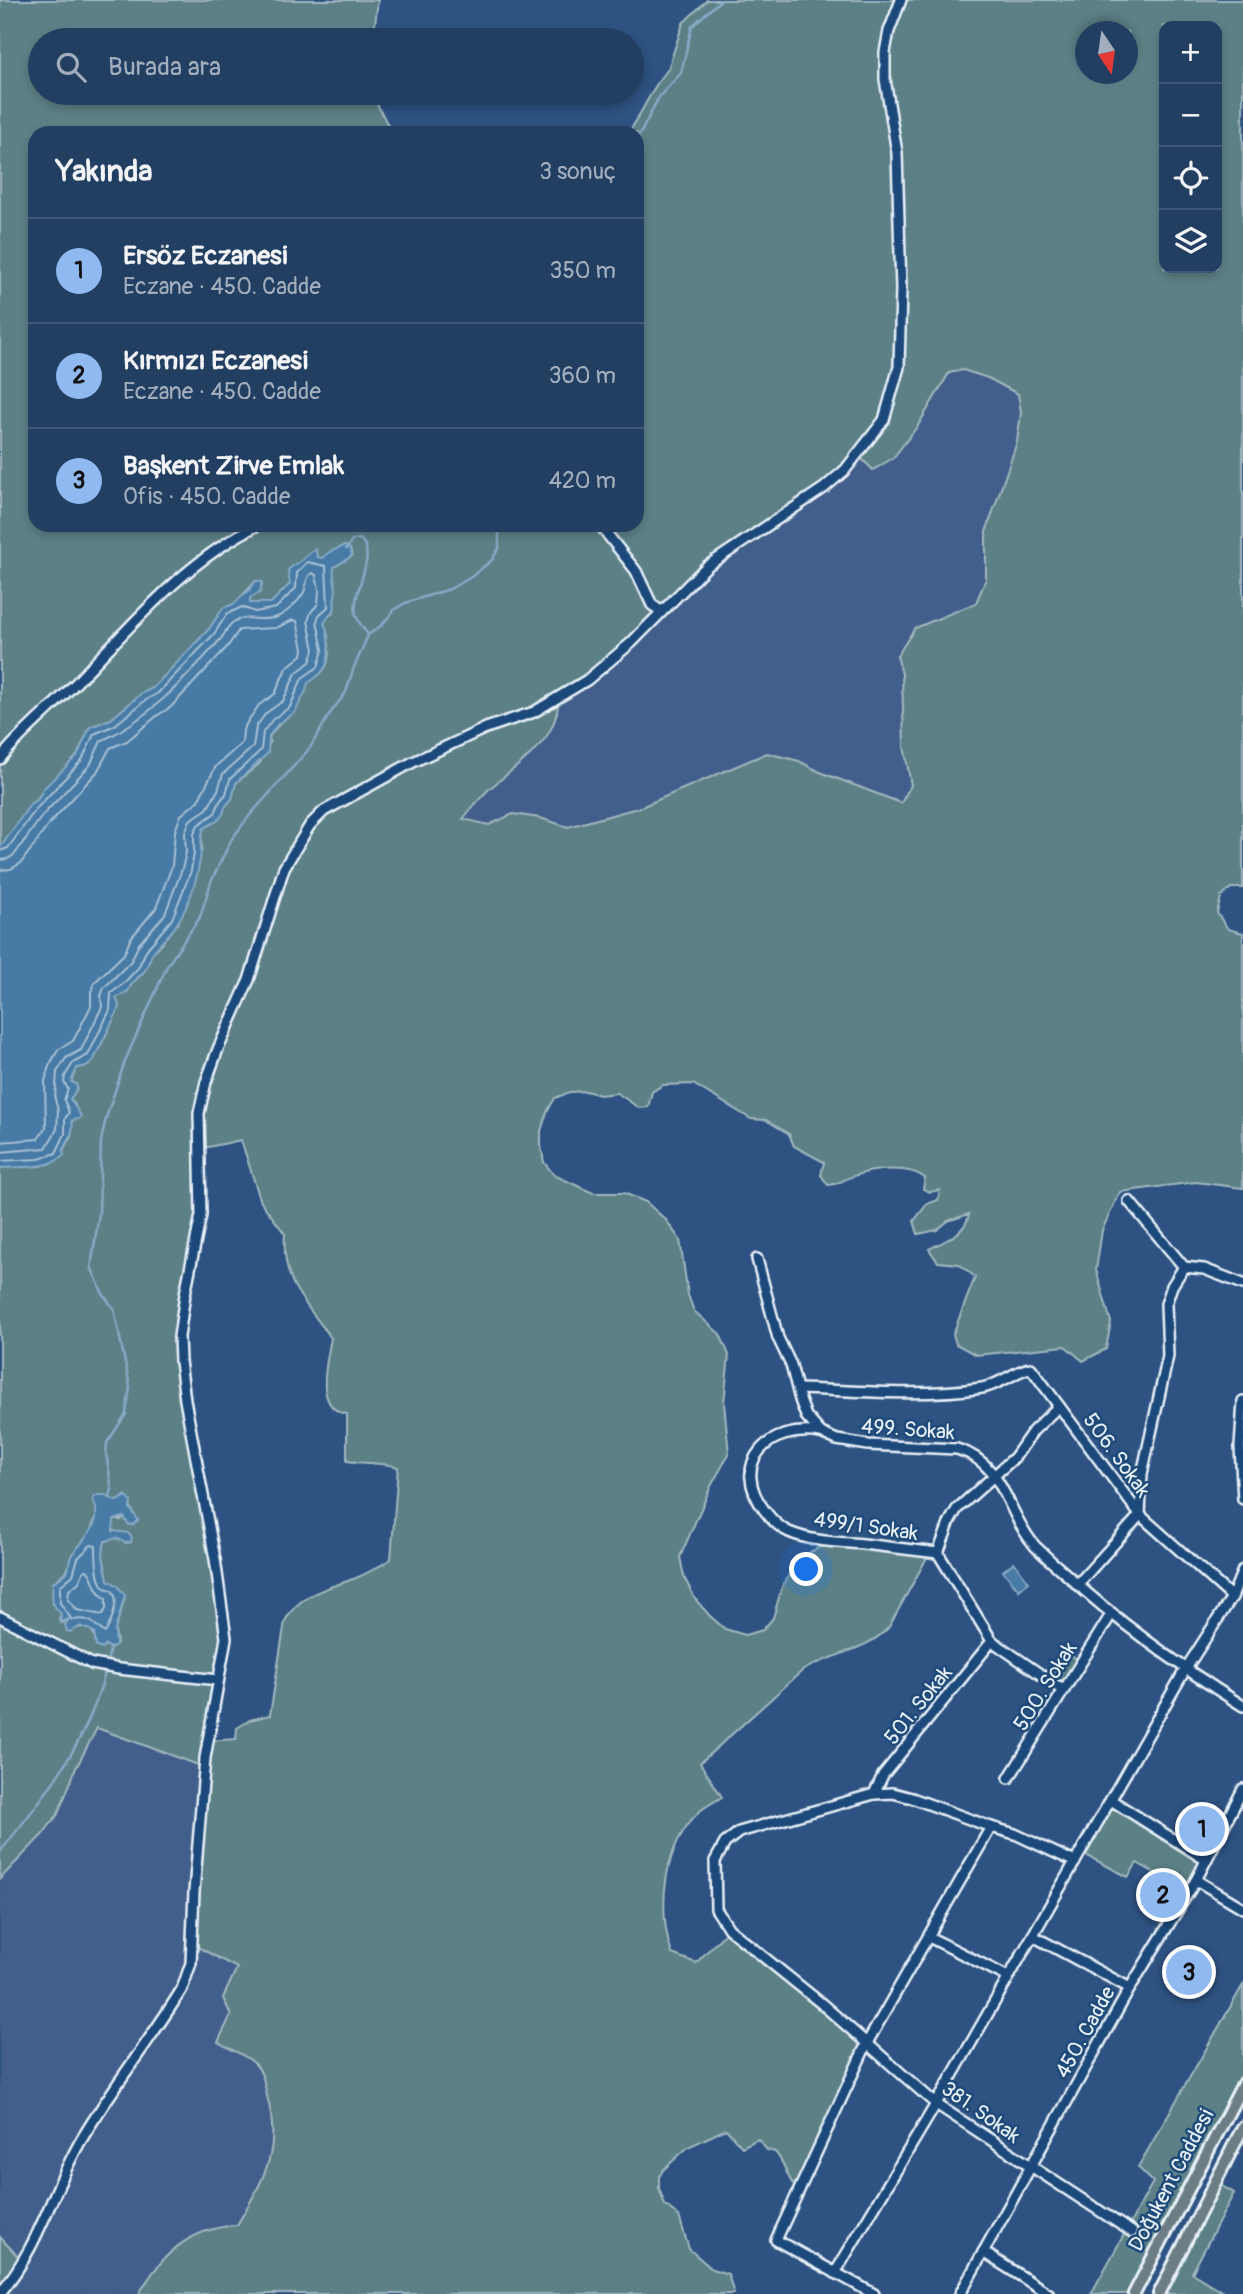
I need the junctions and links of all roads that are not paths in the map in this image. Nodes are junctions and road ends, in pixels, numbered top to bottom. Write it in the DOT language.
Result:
graph roads {
  1 [pos="901,0"];
  2 [pos="246,532"];
  3 [pos="605,532"];
  4 [pos="661,611"];
  5 [pos="0,759"];
  6 [pos="1129,1200"];
  7 [pos="757,1259"];
  8 [pos="1184,1266"];
  9 [pos="1243,1283"];
  10 [pos="798,1389"];
  11 [pos="1243,1401"];
  12 [pos="1059,1406"];
  13 [pos="821,1433"];
  14 [pos="1242,1448"];
  15 [pos="996,1475"];
  16 [pos="1243,1499"];
  17 [pos="1140,1515"];
  18 [pos="938,1553"];
  19 [pos="1243,1570"];
  20 [pos="1077,1585"];
  21 [pos="1233,1597"];
  22 [pos="1112,1614"];
  23 [pos="0,1617"];
  24 [pos="992,1641"];
  25 [pos="1185,1670"];
  26 [pos="218,1680"];
  27 [pos="1063,1690"];
  28 [pos="1243,1706"];
  29 [pos="1009,1778"];
  30 [pos="1243,1789"];
  31 [pos="874,1794"];
  32 [pos="1111,1800"];
  33 [pos="991,1827"];
  34 [pos="1206,1860"];
  35 [pos="1075,1862"];
  36 [pos="1196,1880"];
  37 [pos="1243,1908"];
  38 [pos="1033,1936"];
  39 [pos="929,1937"];
  40 [pos="1008,1977"];
  41 [pos="1130,1988"];
  42 [pos="867,2043"];
  43 [pos="1243,2084"];
  44 [pos="936,2104"];
  45 [pos="1243,2127"];
  46 [pos="1030,2166"];
  47 [pos="1132,2232"];
  48 [pos="983,2252"];
  49 [pos="835,2273"];
  50 [pos="0,2293"];
  51 [pos="874,2294"];
  52 [pos="960,2294"];
  53 [pos="1049,2294"];
  54 [pos="1134,2294"];
  55 [pos="1159,2294"];
  1 -- 4 [label="street"];
  2 -- 5 [label="street"];
  3 -- 4 [label="street"];
  4 -- 26 [label="street"];
  6 -- 8 [label="street"];
  7 -- 10 [label="street"];
  8 -- 9 [label="street"];
  8 -- 17 [label="street"];
  10 -- 12 [label="street"];
  10 -- 13 [label="street"];
  11 -- 14 [label="street"];
  12 -- 15 [label="street, 506. Sokak"];
  12 -- 17 [label="street, 506. Sokak"];
  13 -- 15 [label="street, 499. Sokak"];
  13 -- 18 [label="street, 499/1 Sokak"];
  14 -- 16 [label="street"];
  15 -- 18 [label="street, 506. Sokak"];
  15 -- 20 [label="street, 499. Sokak"];
  17 -- 20 [label="street"];
  17 -- 21 [label="street, 506. Sokak"];
  18 -- 24 [label="street"];
  19 -- 21 [label="street"];
  20 -- 22 [label="street, 499. Sokak"];
  21 -- 25 [label="street"];
  22 -- 25 [label="street, 499. Sokak"];
  22 -- 27 [label="street, 500. Sokak"];
  23 -- 26 [label="street"];
  24 -- 27 [label="street"];
  24 -- 31 [label="street, 501. Sokak"];
  25 -- 28 [label="street, 499. Sokak"];
  25 -- 32 [label="street"];
  26 -- 50 [label="street"];
  27 -- 29 [label="street, 500. Sokak"];
  30 -- 34 [label="street, 450. Cadde"];
  31 -- 33 [label="street"];
  31 -- 42 [label="street, 381. Sokak"];
  32 -- 34 [label="street"];
  32 -- 35 [label="street"];
  33 -- 35 [label="street"];
  33 -- 39 [label="street"];
  34 -- 36 [label="street, 450. Cadde"];
  35 -- 38 [label="street"];
  36 -- 37 [label="street"];
  36 -- 41 [label="street, 450. Cadde"];
  38 -- 40 [label="street"];
  38 -- 41 [label="street"];
  39 -- 40 [label="street"];
  39 -- 42 [label="street"];
  40 -- 44 [label="street"];
  41 -- 46 [label="street, 450. Cadde"];
  42 -- 44 [label="street, 381. Sokak"];
  42 -- 49 [label="street"];
  43 -- 54 [label="main road, Doğukent Caddesi"];
  44 -- 46 [label="street, 381. Sokak"];
  44 -- 49 [label="street"];
  45 -- 55 [label="main road, Doğukent Caddesi"];
  46 -- 47 [label="street, 381. Sokak"];
  46 -- 48 [label="street, 450. Cadde"];
  48 -- 52 [label="street, 450. Cadde"];
  48 -- 53 [label="street"];
  49 -- 51 [label="street"];
}
